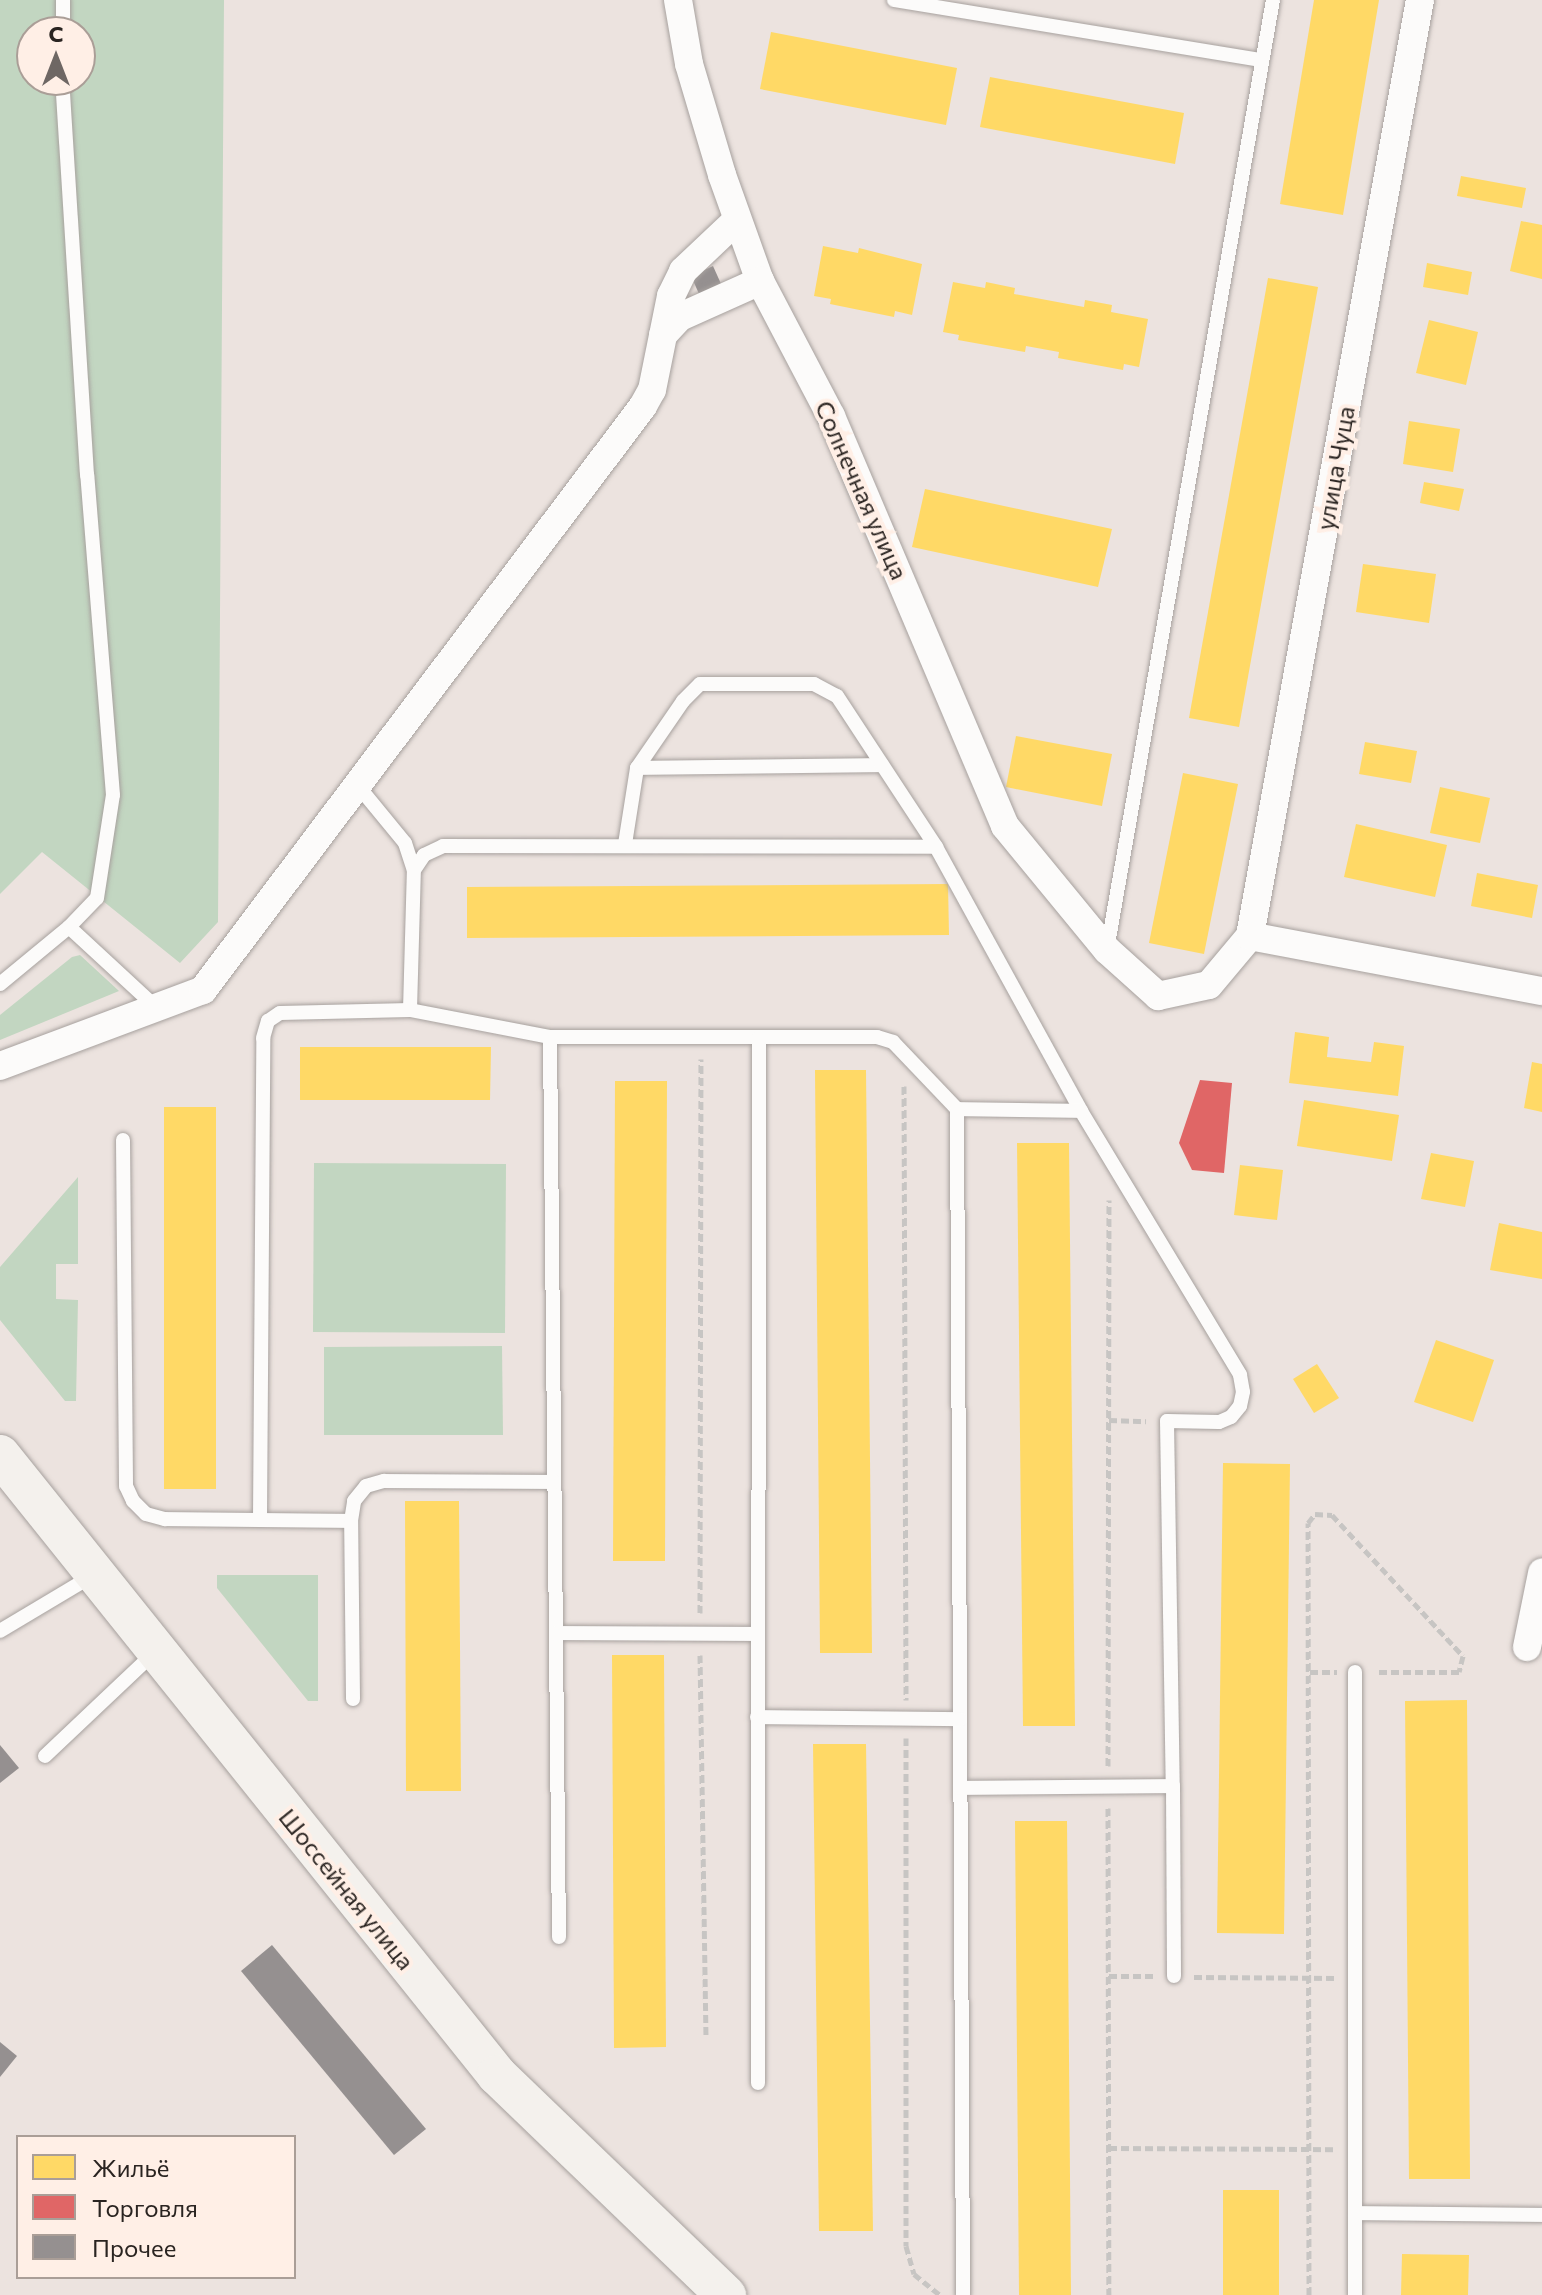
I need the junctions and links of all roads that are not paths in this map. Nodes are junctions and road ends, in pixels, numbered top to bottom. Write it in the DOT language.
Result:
graph roads {
  1 [pos="678,0"];
  2 [pos="894,0"];
  3 [pos="1273,0"];
  4 [pos="1420,0"];
  5 [pos="972,6"];
  6 [pos="1262,60"];
  7 [pos="63,96"];
  8 [pos="737,220"];
  9 [pos="760,281"];
  10 [pos="663,335"];
  11 [pos="882,765"];
  12 [pos="637,768"];
  13 [pos="359,787"];
  14 [pos="625,844"];
  15 [pos="936,847"];
  16 [pos="414,870"];
  17 [pos="69,927"];
  18 [pos="1250,936"];
  19 [pos="1107,950"];
  20 [pos="0,984"];
  21 [pos="1542,991"];
  22 [pos="158,1010"];
  23 [pos="410,1010"];
  24 [pos="550,1037"];
  25 [pos="759,1038"];
  26 [pos="0,1066"];
  27 [pos="957,1109"];
  28 [pos="1081,1111"];
  29 [pos="123,1140"];
  30 [pos="0,1455"];
  31 [pos="554,1482"];
  32 [pos="260,1520"];
  33 [pos="351,1521"];
  34 [pos="1542,1573"];
  35 [pos="95,1574"];
  36 [pos="0,1631"];
  37 [pos="556,1633"];
  38 [pos="757,1634"];
  39 [pos="1527,1647"];
  40 [pos="156,1651"];
  41 [pos="1355,1672"];
  42 [pos="353,1699"];
  43 [pos="757,1717"];
  44 [pos="960,1719"];
  45 [pos="45,1756"];
  46 [pos="1173,1786"];
  47 [pos="960,1788"];
  48 [pos="559,1937"];
  49 [pos="1174,1976"];
  50 [pos="758,2083"];
  51 [pos="1355,2213"];
  52 [pos="1542,2215"];
  53 [pos="726,2295"];
  54 [pos="963,2295"];
  55 [pos="1355,2295"];
  1 -- 8 [label="street, Солнечная улица"];
  2 -- 5 [label="lane"];
  3 -- 6 [label="lane"];
  4 -- 18 [label="street, улица Чуца"];
  5 -- 6 [label="lane"];
  6 -- 19 [label="lane"];
  7 -- 17 [label="lane"];
  8 -- 9 [label="street, Солнечная улица"];
  8 -- 10 [label="street"];
  9 -- 10 [label="street"];
  9 -- 19 [label="street, Солнечная улица"];
  10 -- 13 [label="street"];
  11 -- 12 [label="lane"];
  11 -- 12 [label="lane"];
  11 -- 15 [label="lane"];
  12 -- 14 [label="lane"];
  13 -- 16 [label="lane"];
  13 -- 22 [label="street"];
  14 -- 15 [label="lane"];
  14 -- 16 [label="lane"];
  15 -- 28 [label="lane"];
  16 -- 23 [label="lane"];
  17 -- 20 [label="lane"];
  17 -- 22 [label="lane"];
  18 -- 19 [label="street, Солнечная улица"];
  18 -- 21 [label="street"];
  22 -- 26 [label="street"];
  23 -- 24 [label="lane"];
  23 -- 32 [label="lane"];
  24 -- 25 [label="lane"];
  24 -- 31 [label="lane"];
  25 -- 27 [label="lane"];
  25 -- 38 [label="lane"];
  27 -- 28 [label="lane"];
  27 -- 44 [label="lane"];
  28 -- 46 [label="lane"];
  29 -- 32 [label="lane"];
  30 -- 35 [label="main road, Шоссейная улица"];
  31 -- 33 [label="lane"];
  31 -- 37 [label="lane"];
  32 -- 33 [label="lane"];
  33 -- 42 [label="lane"];
  34 -- 39 [label="street"];
  35 -- 36 [label="lane"];
  35 -- 40 [label="main road, Шоссейная улица"];
  37 -- 38 [label="lane"];
  37 -- 48 [label="lane"];
  38 -- 43 [label="lane"];
  40 -- 45 [label="lane"];
  40 -- 53 [label="main road, Шоссейная улица"];
  41 -- 51 [label="lane"];
  43 -- 44 [label="lane"];
  43 -- 50 [label="lane"];
  44 -- 47 [label="lane"];
  46 -- 47 [label="lane"];
  46 -- 49 [label="lane"];
  47 -- 54 [label="lane"];
  51 -- 52 [label="lane"];
  51 -- 55 [label="lane"];
}
